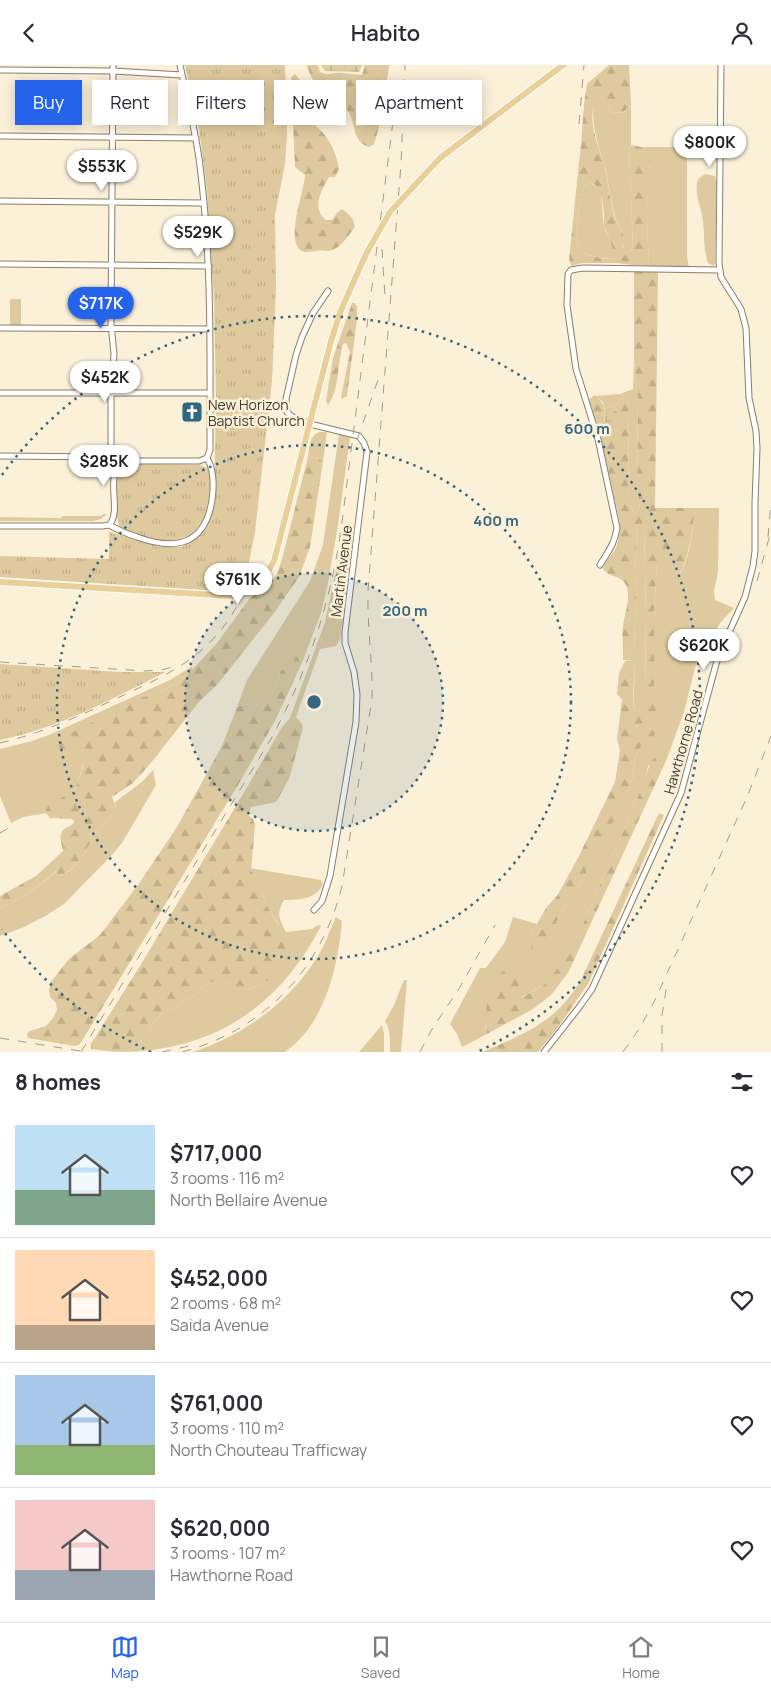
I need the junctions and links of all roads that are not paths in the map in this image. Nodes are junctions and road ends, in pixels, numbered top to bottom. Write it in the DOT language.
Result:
graph roads {
  1 [pos="114,65"];
  2 [pos="180,65"];
  3 [pos="563,65"];
  4 [pos="721,65"];
  5 [pos="0,70"];
  6 [pos="113,71"];
  7 [pos="182,75"];
  8 [pos="0,136"];
  9 [pos="113,137"];
  10 [pos="196,138"];
  11 [pos="0,201"];
  12 [pos="112,202"];
  13 [pos="204,203"];
  14 [pos="0,264"];
  15 [pos="112,265"];
  16 [pos="209,266"];
  17 [pos="720,270"];
  18 [pos="328,291"];
  19 [pos="0,328"];
  20 [pos="112,329"];
  21 [pos="210,329"];
  22 [pos="0,393"];
  23 [pos="111,393"];
  24 [pos="210,393"];
  25 [pos="310,424"];
  26 [pos="0,456"];
  27 [pos="111,457"];
  28 [pos="207,458"];
  29 [pos="120,465"];
  30 [pos="0,525"];
  31 [pos="109,525"];
  32 [pos="600,565"];
  33 [pos="0,582"];
  34 [pos="314,910"];
  35 [pos="544,1052"];
  1 -- 6 [label="street"];
  2 -- 7 [label="street"];
  3 -- 25 [label="main road, bridge"];
  4 -- 17 [label="street"];
  5 -- 6 [label="street"];
  6 -- 7 [label="street"];
  6 -- 9 [label="street"];
  7 -- 10 [label="street"];
  8 -- 9 [label="street"];
  9 -- 10 [label="street"];
  9 -- 12 [label="street"];
  10 -- 13 [label="street"];
  11 -- 12 [label="street"];
  12 -- 13 [label="street"];
  12 -- 15 [label="street"];
  13 -- 16 [label="street"];
  14 -- 15 [label="street"];
  15 -- 16 [label="street"];
  15 -- 20 [label="street"];
  16 -- 21 [label="street"];
  17 -- 32 [label="street"];
  17 -- 35 [label="street, Hawthorne Road"];
  18 -- 25 [label="street, Martin Avenue"];
  19 -- 20 [label="street"];
  20 -- 21 [label="street"];
  20 -- 23 [label="street"];
  21 -- 24 [label="street"];
  22 -- 23 [label="street"];
  23 -- 24 [label="street"];
  23 -- 27 [label="street"];
  24 -- 28 [label="street"];
  25 -- 33 [label="main road"];
  25 -- 34 [label="street, Martin Avenue"];
  26 -- 27 [label="street"];
  27 -- 29 [label="street"];
  28 -- 29 [label="street"];
  28 -- 31 [label="street"];
  29 -- 31 [label="street"];
  30 -- 31 [label="street"];
}
